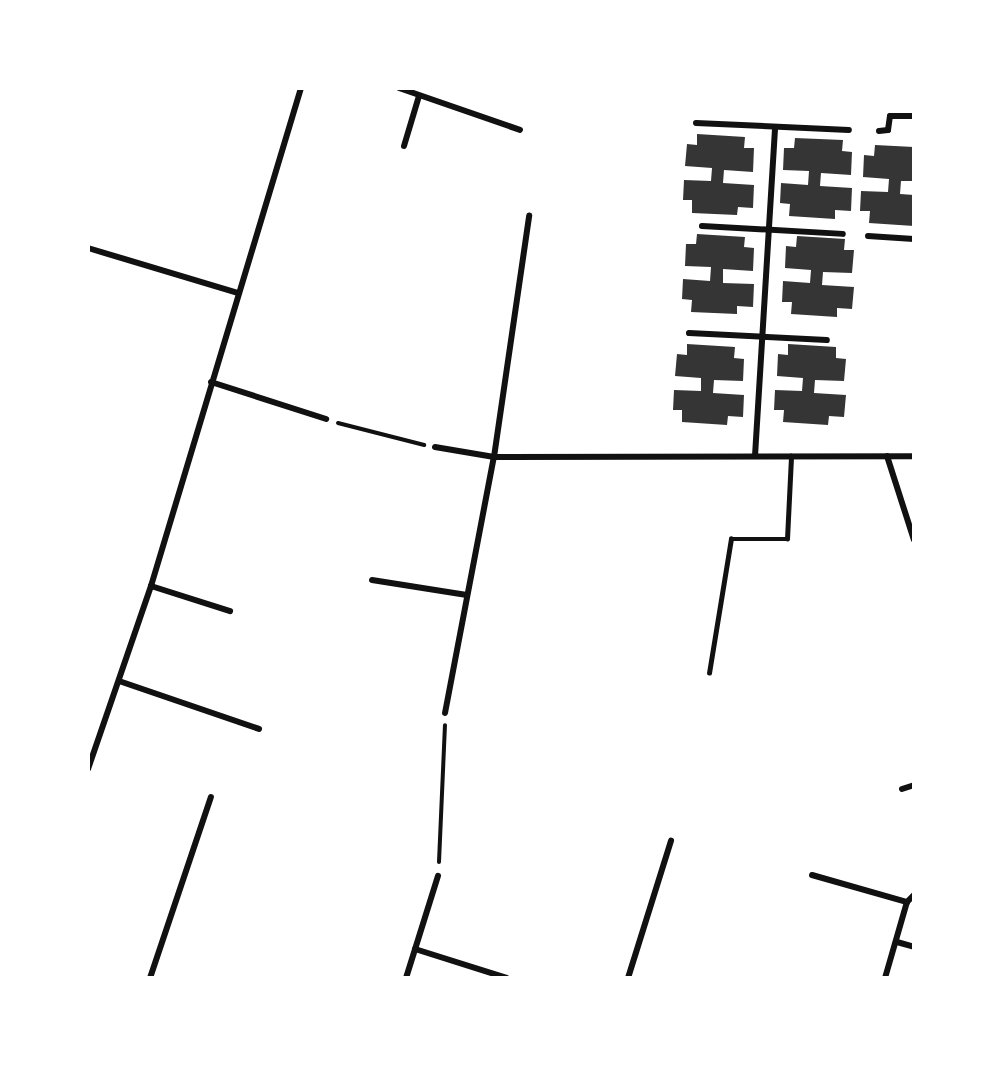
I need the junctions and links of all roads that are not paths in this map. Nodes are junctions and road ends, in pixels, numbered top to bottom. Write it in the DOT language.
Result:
graph roads {
  1 [pos="301,88"];
  2 [pos="399,88"];
  3 [pos="418,96"];
  4 [pos="914,116"];
  5 [pos="696,123"];
  6 [pos="775,128"];
  7 [pos="520,130"];
  8 [pos="849,130"];
  9 [pos="879,131"];
  10 [pos="404,146"];
  11 [pos="529,216"];
  12 [pos="702,226"];
  13 [pos="768,230"];
  14 [pos="843,234"];
  15 [pos="868,236"];
  16 [pos="914,239"];
  17 [pos="88,248"];
  18 [pos="238,293"];
  19 [pos="689,333"];
  20 [pos="762,337"];
  21 [pos="827,340"];
  22 [pos="212,382"];
  23 [pos="326,419"];
  24 [pos="435,447"];
  25 [pos="755,456"];
  26 [pos="791,456"];
  27 [pos="887,456"];
  28 [pos="914,456"];
  29 [pos="494,457"];
  30 [pos="914,540"];
  31 [pos="372,580"];
  32 [pos="151,586"];
  33 [pos="467,595"];
  34 [pos="230,611"];
  35 [pos="709,673"];
  36 [pos="119,681"];
  37 [pos="445,713"];
  38 [pos="259,729"];
  39 [pos="88,769"];
  40 [pos="914,785"];
  41 [pos="902,789"];
  42 [pos="211,797"];
  43 [pos="671,841"];
  44 [pos="812,875"];
  45 [pos="438,876"];
  46 [pos="914,895"];
  47 [pos="907,902"];
  48 [pos="897,942"];
  49 [pos="914,947"];
  50 [pos="415,949"];
  51 [pos="150,978"];
  52 [pos="406,978"];
  53 [pos="507,978"];
  54 [pos="628,978"];
  55 [pos="885,978"];
  1 -- 18 [label="street"];
  2 -- 3 [label="street"];
  3 -- 7 [label="street"];
  3 -- 10 [label="street"];
  4 -- 9 [label="street"];
  5 -- 6 [label="street"];
  6 -- 8 [label="street"];
  6 -- 13 [label="street"];
  11 -- 29 [label="street"];
  12 -- 13 [label="street"];
  13 -- 14 [label="street"];
  13 -- 20 [label="street"];
  15 -- 16 [label="street"];
  17 -- 18 [label="street"];
  18 -- 22 [label="street"];
  19 -- 20 [label="street"];
  20 -- 21 [label="street"];
  20 -- 25 [label="street"];
  22 -- 23 [label="street"];
  22 -- 32 [label="street"];
  24 -- 29 [label="street"];
  25 -- 26 [label="street"];
  25 -- 29 [label="street"];
  26 -- 27 [label="street"];
  26 -- 35 [label="lane"];
  27 -- 28 [label="street"];
  27 -- 30 [label="street"];
  29 -- 33 [label="street"];
  31 -- 33 [label="street"];
  32 -- 34 [label="street"];
  32 -- 36 [label="street"];
  33 -- 37 [label="street"];
  36 -- 38 [label="street"];
  36 -- 39 [label="street"];
  40 -- 41 [label="street"];
  42 -- 51 [label="street"];
  43 -- 54 [label="street"];
  44 -- 47 [label="street"];
  45 -- 50 [label="street"];
  46 -- 47 [label="street"];
  47 -- 48 [label="street"];
  48 -- 49 [label="street"];
  48 -- 55 [label="street"];
  50 -- 52 [label="street"];
  50 -- 53 [label="street"];
}
